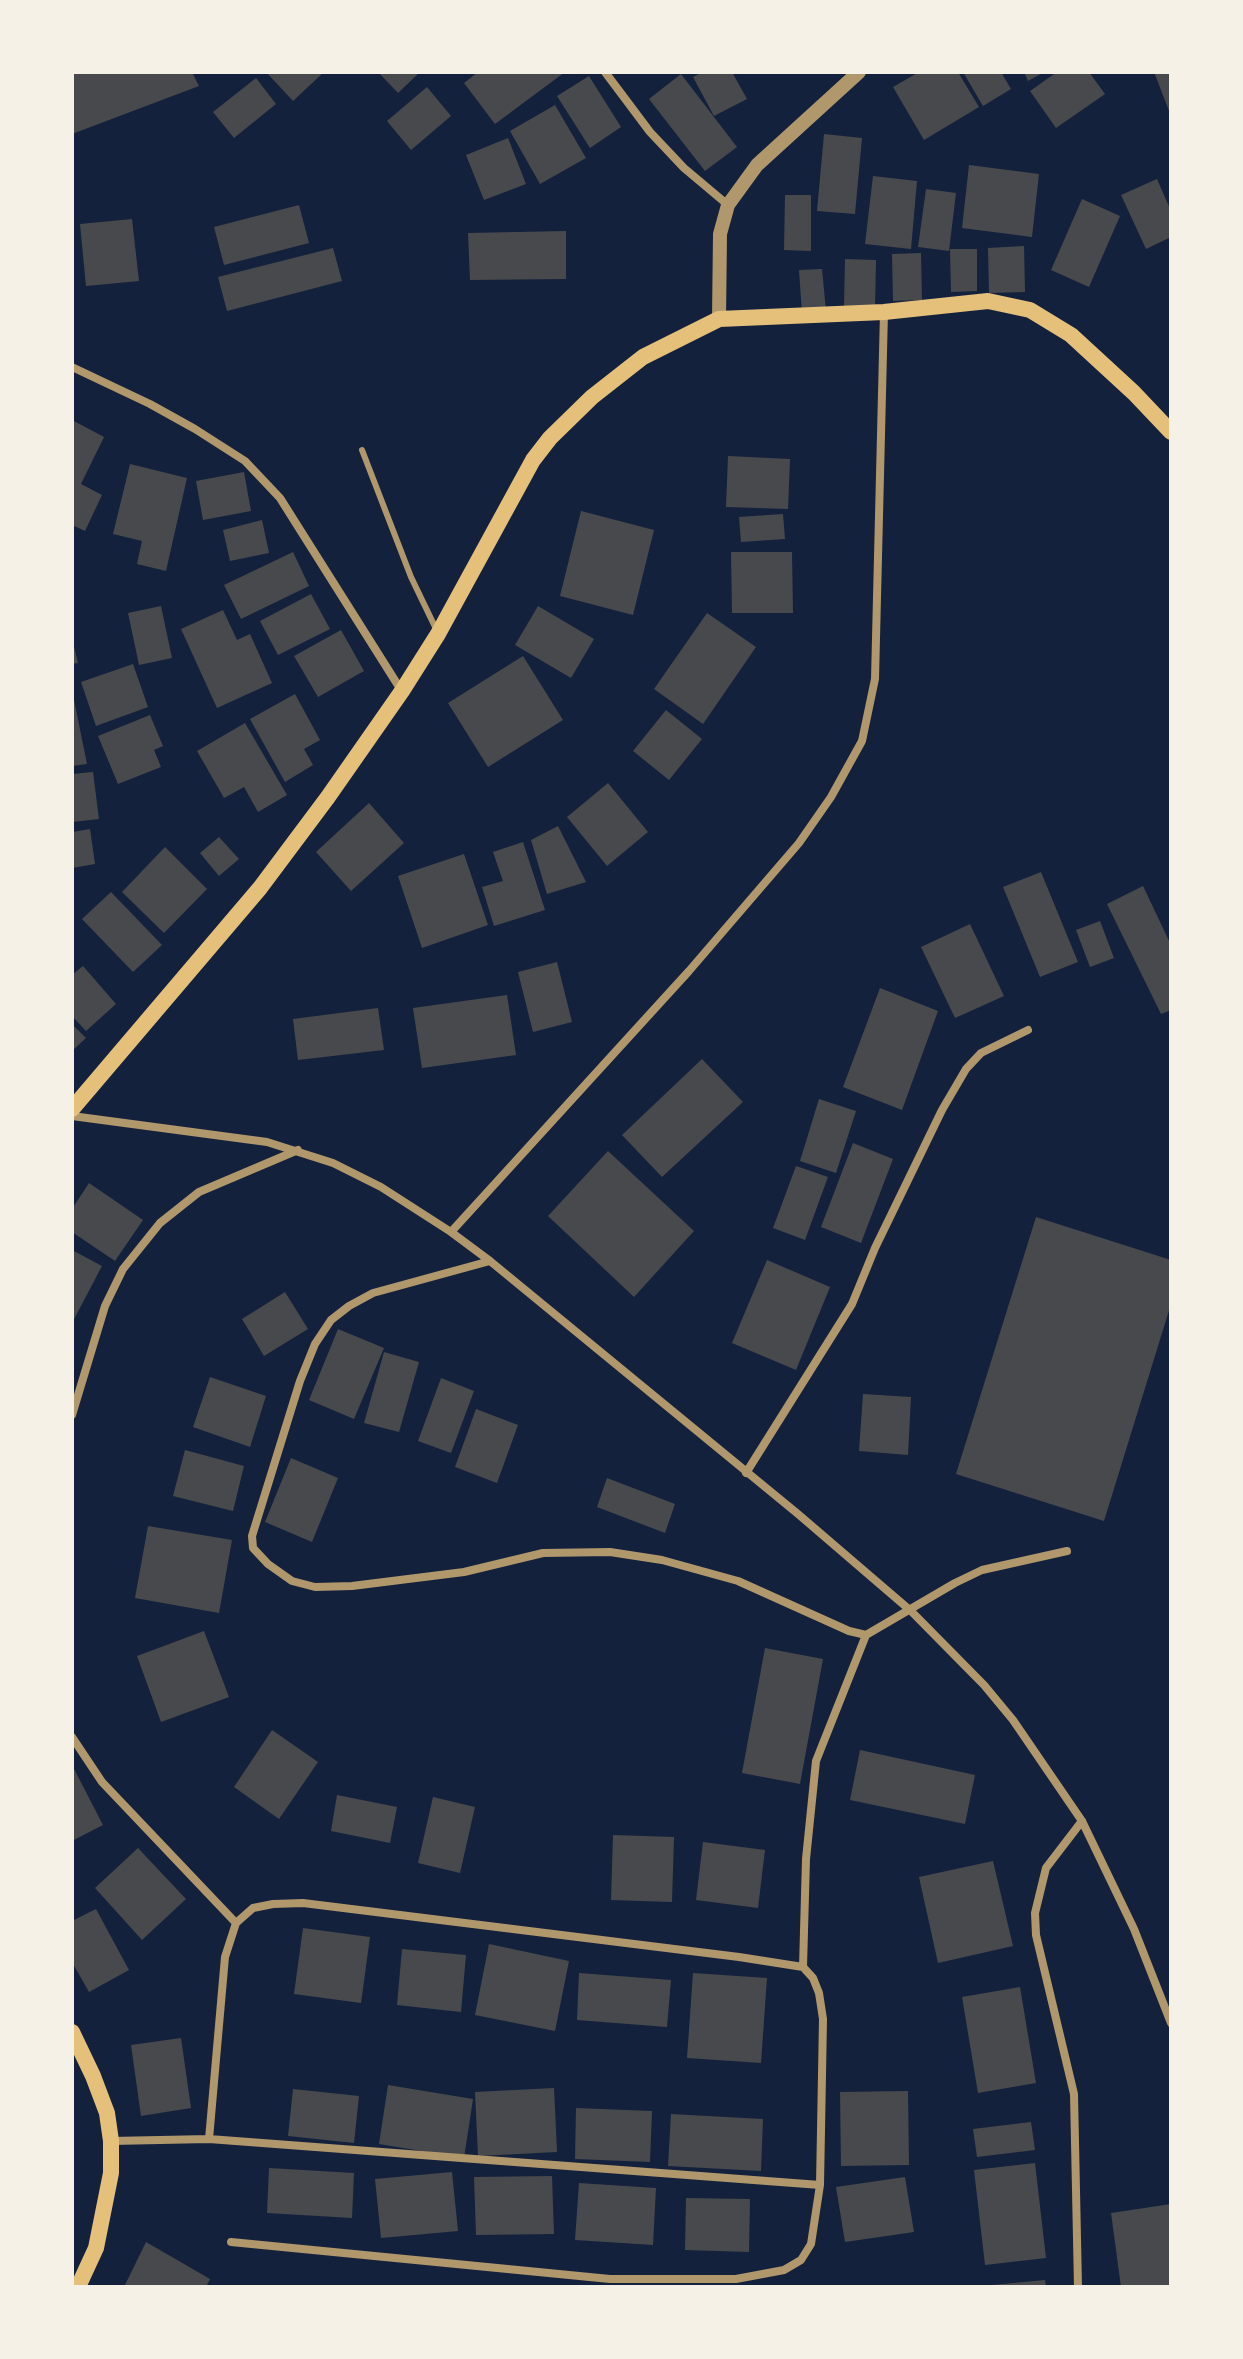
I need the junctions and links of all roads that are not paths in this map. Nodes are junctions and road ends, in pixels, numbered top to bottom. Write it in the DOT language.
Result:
graph roads {
  1 [pos="605,72"];
  2 [pos="859,72"];
  3 [pos="728,205"];
  4 [pos="884,312"];
  5 [pos="719,319"];
  6 [pos="72,367"];
  7 [pos="1171,432"];
  8 [pos="362,450"];
  9 [pos="438,634"];
  10 [pos="402,691"];
  11 [pos="1028,1030"];
  12 [pos="73,1106"];
  13 [pos="298,1150"];
  14 [pos="451,1232"];
  15 [pos="490,1261"];
  16 [pos="72,1415"];
  17 [pos="746,1473"];
  18 [pos="1067,1551"];
  19 [pos="911,1611"];
  20 [pos="866,1635"];
  21 [pos="72,1737"];
  22 [pos="1082,1821"];
  23 [pos="236,1923"];
  24 [pos="803,1967"];
  25 [pos="1171,2023"];
  26 [pos="72,2032"];
  27 [pos="209,2139"];
  28 [pos="111,2141"];
  29 [pos="820,2185"];
  30 [pos="231,2242"];
  31 [pos="78,2287"];
  32 [pos="1078,2287"];
  1 -- 3 [label="street"];
  2 -- 3 [label="street"];
  3 -- 5 [label="street"];
  4 -- 5 [label="main road"];
  4 -- 7 [label="main road"];
  4 -- 14 [label="street"];
  5 -- 9 [label="main road"];
  6 -- 10 [label="street"];
  8 -- 9 [label="lane"];
  9 -- 10 [label="main road"];
  10 -- 12 [label="main road"];
  11 -- 17 [label="street"];
  12 -- 13 [label="street"];
  13 -- 14 [label="street"];
  13 -- 16 [label="street"];
  14 -- 15 [label="street"];
  15 -- 17 [label="street"];
  15 -- 20 [label="street"];
  17 -- 19 [label="street"];
  18 -- 19 [label="street"];
  19 -- 20 [label="street"];
  19 -- 22 [label="street"];
  20 -- 24 [label="street"];
  21 -- 23 [label="street"];
  22 -- 25 [label="street"];
  22 -- 32 [label="street"];
  23 -- 24 [label="street"];
  23 -- 27 [label="street"];
  24 -- 29 [label="street"];
  26 -- 28 [label="main road"];
  27 -- 28 [label="street"];
  27 -- 29 [label="street"];
  28 -- 31 [label="main road"];
  29 -- 30 [label="street"];
}
